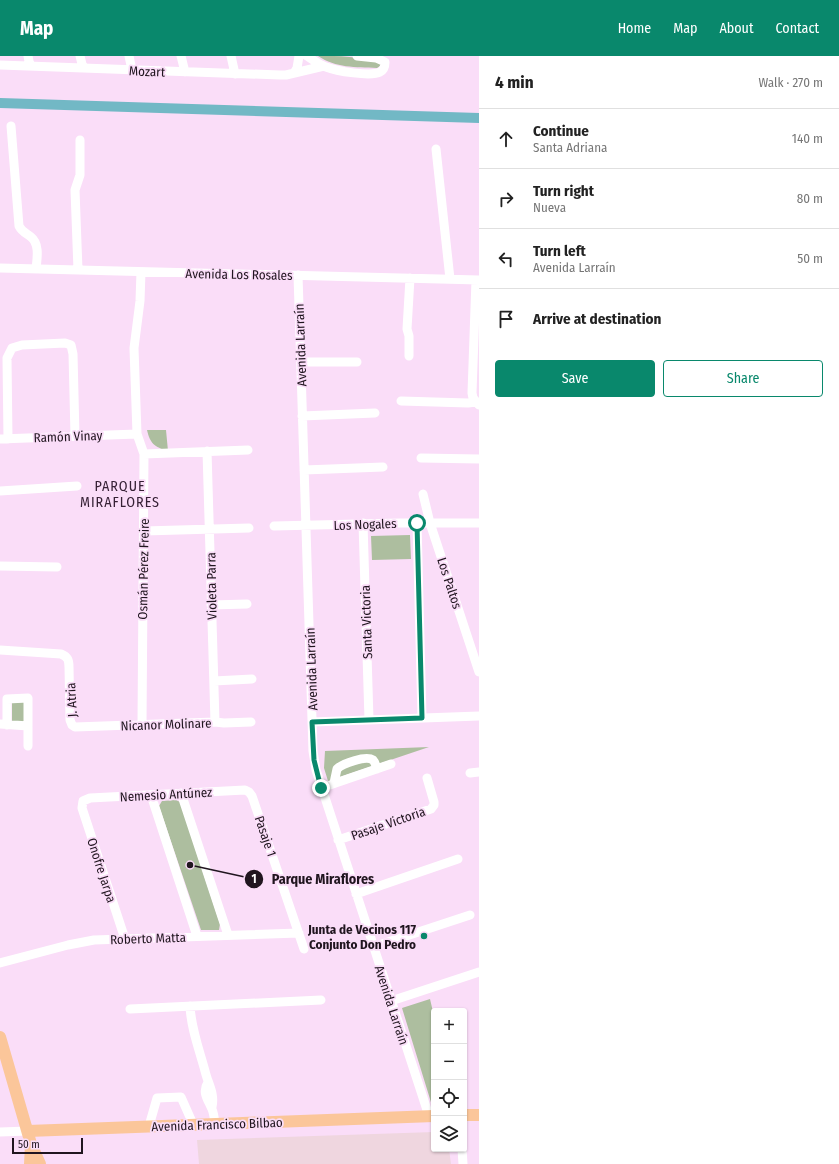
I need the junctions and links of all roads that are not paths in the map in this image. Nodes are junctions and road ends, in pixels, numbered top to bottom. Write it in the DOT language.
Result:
graph roads {
  1 [pos="28,56"];
  2 [pos="80,56"];
  3 [pos="130,56"];
  4 [pos="182,56"];
  5 [pos="232,56"];
  6 [pos="299,56"];
  7 [pos="307,56"];
  8 [pos="357,56"];
  9 [pos="0,65"];
  10 [pos="30,66"];
  11 [pos="324,66"];
  12 [pos="83,68"];
  13 [pos="132,70"];
  14 [pos="185,72"];
  15 [pos="294,73"];
  16 [pos="235,74"];
  17 [pos="11,126"];
  18 [pos="80,140"];
  19 [pos="436,149"];
  20 [pos="0,268"];
  21 [pos="36,269"];
  22 [pos="78,270"];
  23 [pos="141,272"];
  24 [pos="298,275"];
  25 [pos="410,278"];
  26 [pos="450,279"];
  27 [pos="478,280"];
  28 [pos="409,356"];
  29 [pos="301,362"];
  30 [pos="357,362"];
  31 [pos="401,401"];
  32 [pos="477,403"];
  33 [pos="375,413"];
  34 [pos="302,416"];
  35 [pos="136,434"];
  36 [pos="74,436"];
  37 [pos="4,439"];
  38 [pos="248,450"];
  39 [pos="207,451"];
  40 [pos="144,454"];
  41 [pos="421,458"];
  42 [pos="479,460"];
  43 [pos="383,467"];
  44 [pos="304,470"];
  45 [pos="77,486"];
  46 [pos="0,492"];
  47 [pos="423,494"];
  48 [pos="417,523"];
  49 [pos="430,523"];
  50 [pos="479,523"];
  51 [pos="363,524"];
  52 [pos="274,526"];
  53 [pos="306,526"];
  54 [pos="249,528"];
  55 [pos="210,529"];
  56 [pos="144,531"];
  57 [pos="0,566"];
  58 [pos="57,567"];
  59 [pos="247,604"];
  60 [pos="211,605"];
  61 [pos="0,650"];
  62 [pos="479,672"];
  63 [pos="252,679"];
  64 [pos="214,681"];
  65 [pos="479,716"];
  66 [pos="422,718"];
  67 [pos="369,720"];
  68 [pos="215,722"];
  69 [pos="251,722"];
  70 [pos="312,722"];
  71 [pos="3,724"];
  72 [pos="142,725"];
  73 [pos="28,726"];
  74 [pos="80,727"];
  75 [pos="28,746"];
  76 [pos="391,764"];
  77 [pos="377,769"];
  78 [pos="427,778"];
  79 [pos="334,783"];
  80 [pos="321,788"];
  81 [pos="249,792"];
  82 [pos="181,793"];
  83 [pos="151,795"];
  84 [pos="83,801"];
  85 [pos="338,840"];
  86 [pos="458,859"];
  87 [pos="356,894"];
  88 [pos="470,915"];
  89 [pos="298,933"];
  90 [pos="228,935"];
  91 [pos="197,936"];
  92 [pos="125,939"];
  93 [pos="373,947"];
  94 [pos="304,949"];
  95 [pos="0,963"];
  96 [pos="479,972"];
  97 [pos="321,1000"];
  98 [pos="391,1001"];
  99 [pos="190,1006"];
  100 [pos="130,1009"];
  101 [pos="0,1037"];
  102 [pos="431,1113"];
  103 [pos="467,1115"];
  104 [pos="479,1115"];
  105 [pos="431,1116"];
  106 [pos="215,1123"];
  107 [pos="193,1124"];
  108 [pos="149,1126"];
  109 [pos="28,1131"];
  110 [pos="0,1132"];
  111 [pos="31,1144"];
  112 [pos="462,1152"];
  113 [pos="30,1164"];
  114 [pos="40,1164"];
  115 [pos="463,1164"];
  1 -- 10 [label="street"];
  2 -- 12 [label="street"];
  3 -- 13 [label="street"];
  4 -- 14 [label="street"];
  5 -- 16 [label="street"];
  6 -- 15 [label="street"];
  7 -- 11 [label="street"];
  8 -- 11 [label="street"];
  9 -- 10 [label="street, Mozart"];
  10 -- 12 [label="street, Mozart"];
  11 -- 15 [label="street, Mozart"];
  12 -- 13 [label="street, Mozart"];
  13 -- 14 [label="street, Mozart"];
  14 -- 16 [label="street, Mozart"];
  15 -- 16 [label="street, Mozart"];
  17 -- 21 [label="street"];
  18 -- 22 [label="street"];
  19 -- 26 [label="street"];
  20 -- 21 [label="street, Avenida Los Rosales"];
  21 -- 22 [label="street, Avenida Los Rosales"];
  22 -- 23 [label="street, Avenida Los Rosales"];
  23 -- 24 [label="street, Avenida Los Rosales"];
  23 -- 35 [label="street, Osmán Pérez Freire"];
  24 -- 25 [label="street, Avenida Los Rosales"];
  24 -- 29 [label="street, Avenida Larraín"];
  25 -- 26 [label="street, Avenida Los Rosales"];
  25 -- 28 [label="street"];
  26 -- 27 [label="street, Avenida Los Rosales"];
  27 -- 32 [label="street"];
  29 -- 30 [label="street"];
  29 -- 34 [label="street, Avenida Larraín"];
  31 -- 32 [label="street"];
  33 -- 34 [label="street"];
  34 -- 44 [label="street, Avenida Larraín"];
  35 -- 36 [label="street, Ramón Vinay"];
  35 -- 40 [label="street, Osmán Pérez Freire"];
  36 -- 37 [label="street, Ramón Vinay"];
  36 -- 37 [label="street"];
  38 -- 39 [label="street"];
  39 -- 40 [label="street"];
  39 -- 55 [label="street, Violeta Parra"];
  40 -- 56 [label="street, Osmán Pérez Freire"];
  41 -- 42 [label="street"];
  43 -- 44 [label="street"];
  44 -- 53 [label="street, Avenida Larraín"];
  45 -- 46 [label="street"];
  47 -- 49 [label="street, Los Paltos"];
  48 -- 49 [label="street, Los Nogales"];
  48 -- 51 [label="street, Los Nogales"];
  48 -- 66 [label="street"];
  49 -- 50 [label="street, Los Nogales"];
  49 -- 62 [label="street, Los Paltos"];
  51 -- 53 [label="street, Los Nogales"];
  51 -- 67 [label="street, Santa Victoria"];
  52 -- 53 [label="street, Los Nogales"];
  53 -- 70 [label="street, Avenida Larraín"];
  54 -- 55 [label="street"];
  55 -- 56 [label="street"];
  55 -- 60 [label="street, Violeta Parra"];
  56 -- 72 [label="street, Osmán Pérez Freire"];
  57 -- 58 [label="street"];
  59 -- 60 [label="street"];
  60 -- 64 [label="street, Violeta Parra"];
  61 -- 74 [label="street, J. Atria"];
  63 -- 64 [label="street"];
  64 -- 68 [label="street, Violeta Parra"];
  65 -- 66 [label="street"];
  66 -- 67 [label="street"];
  67 -- 70 [label="street"];
  68 -- 69 [label="street, Nicanor Molinare"];
  68 -- 72 [label="street, Nicanor Molinare"];
  70 -- 80 [label="street, Avenida Larraín"];
  71 -- 73 [label="street"];
  71 -- 73 [label="street"];
  72 -- 74 [label="street, Nicanor Molinare"];
  73 -- 75 [label="street"];
  76 -- 77 [label="street"];
  77 -- 79 [label="street"];
  77 -- 79 [label="street"];
  78 -- 85 [label="street, Pasaje Victoria"];
  79 -- 80 [label="street"];
  80 -- 85 [label="street, Avenida Larraín"];
  81 -- 82 [label="street, Nemesio Antúnez"];
  81 -- 89 [label="street, Pasaje 1"];
  82 -- 83 [label="street, Nemesio Antúnez"];
  82 -- 90 [label="street"];
  83 -- 84 [label="street, Nemesio Antúnez"];
  83 -- 91 [label="street"];
  84 -- 92 [label="street, Onofre Jarpa"];
  85 -- 87 [label="street, Avenida Larraín"];
  86 -- 87 [label="street"];
  87 -- 93 [label="street, Avenida Larraín"];
  88 -- 93 [label="street"];
  89 -- 90 [label="street, Roberto Matta"];
  89 -- 94 [label="street, Pasaje 1"];
  90 -- 91 [label="street, Roberto Matta"];
  91 -- 92 [label="street, Roberto Matta"];
  92 -- 95 [label="street, Roberto Matta"];
  93 -- 98 [label="street, Avenida Larraín"];
  96 -- 98 [label="street"];
  97 -- 99 [label="street"];
  98 -- 102 [label="street, Avenida Larraín"];
  99 -- 100 [label="street"];
  99 -- 106 [label="street"];
  101 -- 109 [label="main road"];
  103 -- 104 [label="main road"];
  105 -- 106 [label="main road, Avenida Francisco Bilbao"];
  106 -- 107 [label="main road, Avenida Francisco Bilbao"];
  107 -- 108 [label="main road, Avenida Francisco Bilbao"];
  107 -- 108 [label="street"];
  108 -- 109 [label="main road, Avenida Francisco Bilbao"];
  109 -- 110 [label="street, Avenida Francisco Bilbao"];
  109 -- 111 [label="main road"];
  111 -- 113 [label="main road"];
  111 -- 114 [label="main road"];
  112 -- 115 [label="street"];
}
